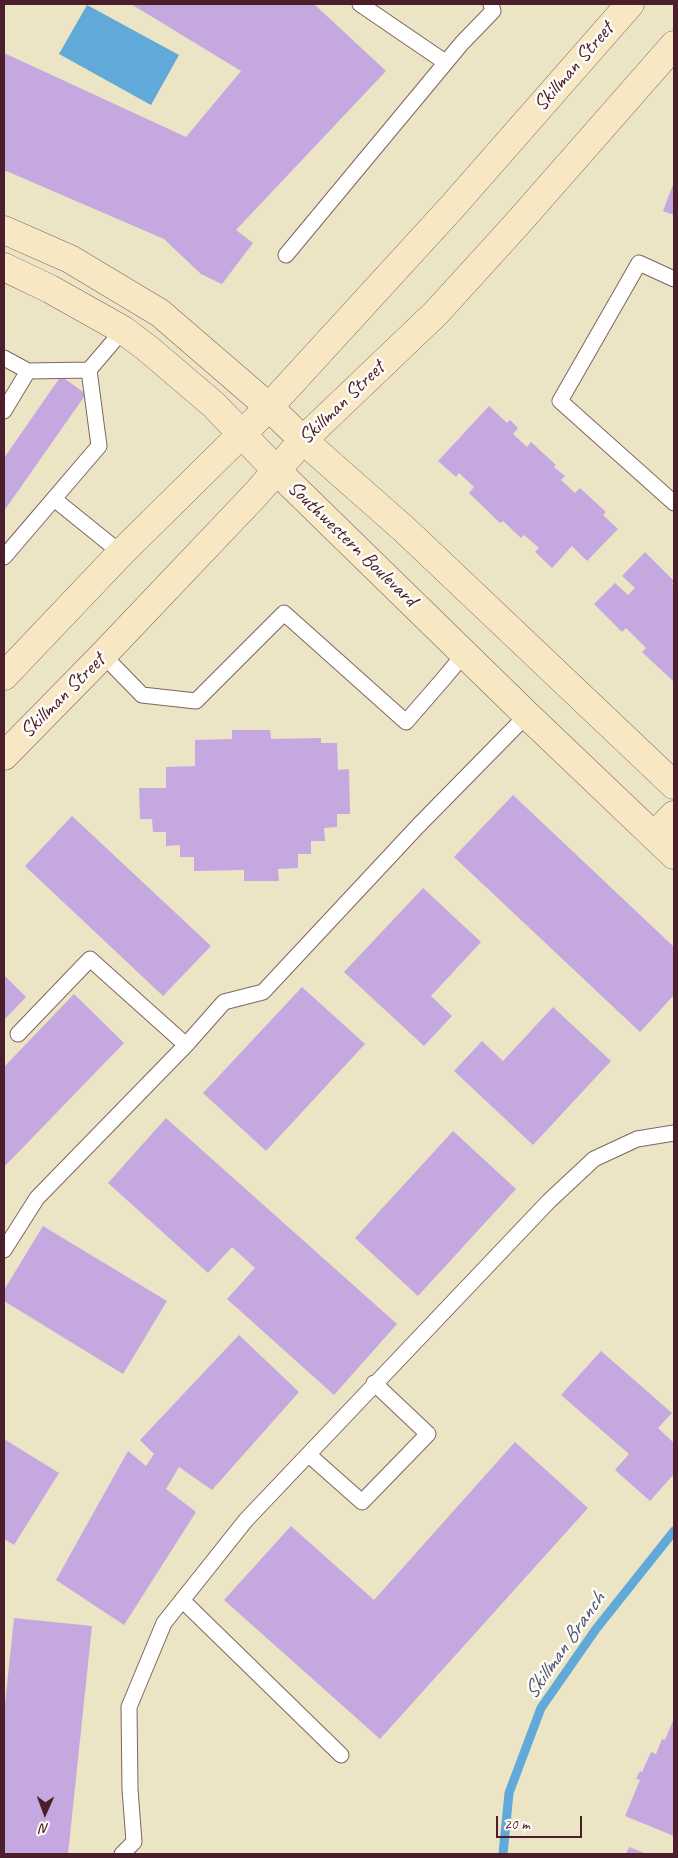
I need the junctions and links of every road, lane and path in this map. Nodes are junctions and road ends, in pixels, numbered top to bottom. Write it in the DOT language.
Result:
graph roads {
  1 [pos="360,4"];
  2 [pos="491,4"];
  3 [pos="630,4"];
  4 [pos="674,44"];
  5 [pos="445,62"];
  6 [pos="4,230"];
  7 [pos="286,255"];
  8 [pos="4,267"];
  9 [pos="674,279"];
  10 [pos="123,330"];
  11 [pos="4,358"];
  12 [pos="89,370"];
  13 [pos="28,372"];
  14 [pos="270,407"];
  15 [pos="4,411"];
  16 [pos="241,435"];
  17 [pos="303,440"];
  18 [pos="276,470"];
  19 [pos="54,499"];
  20 [pos="674,503"];
  21 [pos="121,553"];
  22 [pos="4,557"];
  23 [pos="465,652"];
  24 [pos="103,655"];
  25 [pos="4,676"];
  26 [pos="527,715"];
  27 [pos="4,756"];
  28 [pos="674,785"];
  29 [pos="674,815"];
  30 [pos="654,836"];
  31 [pos="674,855"];
  32 [pos="18,1034"];
  33 [pos="186,1045"];
  34 [pos="674,1133"];
  35 [pos="4,1250"];
  36 [pos="374,1383"];
  37 [pos="309,1455"];
  38 [pos="182,1600"];
  39 [pos="341,1755"];
  40 [pos="122,1854"];
  1 -- 5 [label="lane"];
  2 -- 5 [label="lane"];
  3 -- 14 [label="main road, Skillman Street"];
  4 -- 17 [label="main road, Skillman Street"];
  5 -- 7 [label="lane"];
  6 -- 14 [label="main road, Southwestern Boulevard"];
  8 -- 10 [label="main road, Southwestern Boulevard"];
  9 -- 20 [label="lane"];
  10 -- 12 [label="lane"];
  10 -- 16 [label="main road, Southwestern Boulevard"];
  11 -- 13 [label="lane"];
  12 -- 13 [label="lane"];
  12 -- 19 [label="lane"];
  13 -- 15 [label="lane"];
  14 -- 16 [label="main road, Skillman Street"];
  14 -- 17 [label="main road, Southwestern Boulevard"];
  16 -- 18 [label="main road, Southwestern Boulevard"];
  16 -- 21 [label="main road, Skillman Street"];
  17 -- 18 [label="main road, Skillman Street"];
  17 -- 28 [label="main road, Southwestern Boulevard"];
  18 -- 23 [label="main road, Southwestern Boulevard"];
  18 -- 24 [label="main road, Skillman Street"];
  19 -- 21 [label="lane"];
  19 -- 22 [label="lane"];
  21 -- 25 [label="main road, Skillman Street"];
  23 -- 24 [label="lane"];
  23 -- 26 [label="main road, Southwestern Boulevard"];
  24 -- 27 [label="main road, Skillman Street"];
  26 -- 30 [label="main road, Southwestern Boulevard"];
  26 -- 33 [label="lane"];
  29 -- 30 [label="main road"];
  30 -- 31 [label="main road, Southwestern Boulevard"];
  32 -- 33 [label="lane"];
  33 -- 35 [label="lane"];
  34 -- 36 [label="lane"];
  36 -- 37 [label="lane"];
  36 -- 37 [label="lane"];
  37 -- 38 [label="lane"];
  38 -- 39 [label="lane"];
  38 -- 40 [label="lane"];
}
